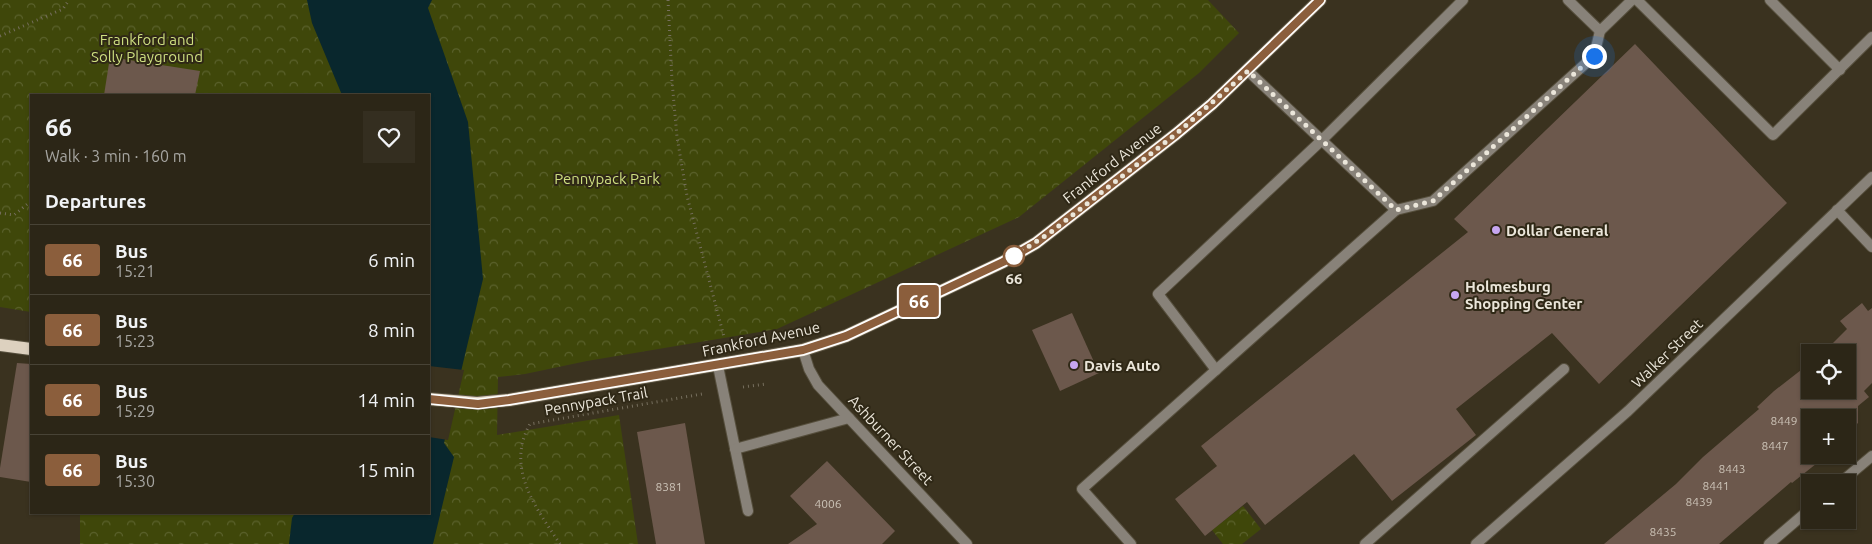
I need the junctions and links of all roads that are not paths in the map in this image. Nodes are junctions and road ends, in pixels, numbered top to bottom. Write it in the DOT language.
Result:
graph roads {
  1 [pos="1320,0"];
  2 [pos="1462,0"];
  3 [pos="1568,0"];
  4 [pos="1632,0"];
  5 [pos="1637,0"];
  6 [pos="1770,0"];
  7 [pos="1600,31"];
  8 [pos="1872,37"];
  9 [pos="1840,70"];
  10 [pos="1248,71"];
  11 [pos="1322,140"];
  12 [pos="1872,177"];
  13 [pos="1396,210"];
  14 [pos="1837,210"];
  15 [pos="1872,247"];
  16 [pos="0,345"];
  17 [pos="30,349"];
  18 [pos="803,350"];
  19 [pos="718,366"];
  20 [pos="1564,369"];
  21 [pos="1216,370"];
  22 [pos="430,398"];
  23 [pos="849,418"];
  24 [pos="735,449"];
  25 [pos="1872,456"];
  26 [pos="1851,474"];
  27 [pos="748,511"];
  28 [pos="1801,517"];
  29 [pos="967,544"];
  30 [pos="1131,544"];
  31 [pos="1365,544"];
  32 [pos="1476,544"];
  33 [pos="1769,544"];
  1 -- 10 [label="main road, Frankford Avenue"];
  2 -- 11 [label="street"];
  3 -- 7 [label="street"];
  4 -- 7 [label="street"];
  5 -- 9 [label="street"];
  6 -- 9 [label="street"];
  7 -- 13 [label="street"];
  8 -- 9 [label="street"];
  10 -- 11 [label="street"];
  10 -- 18 [label="main road, Frankford Avenue"];
  11 -- 13 [label="street"];
  11 -- 21 [label="street"];
  12 -- 14 [label="street, Walker Street"];
  13 -- 21 [label="street"];
  14 -- 15 [label="street"];
  14 -- 32 [label="street, Walker Street"];
  16 -- 17 [label="main road"];
  18 -- 19 [label="main road, Frankford Avenue"];
  18 -- 23 [label="street, Ashburner Street"];
  19 -- 22 [label="main road, Frankford Avenue"];
  19 -- 24 [label="street"];
  20 -- 31 [label="street"];
  21 -- 30 [label="street"];
  23 -- 24 [label="street"];
  23 -- 29 [label="street, Ashburner Street"];
  24 -- 27 [label="street"];
  25 -- 26 [label="street"];
  28 -- 33 [label="street"];
}
